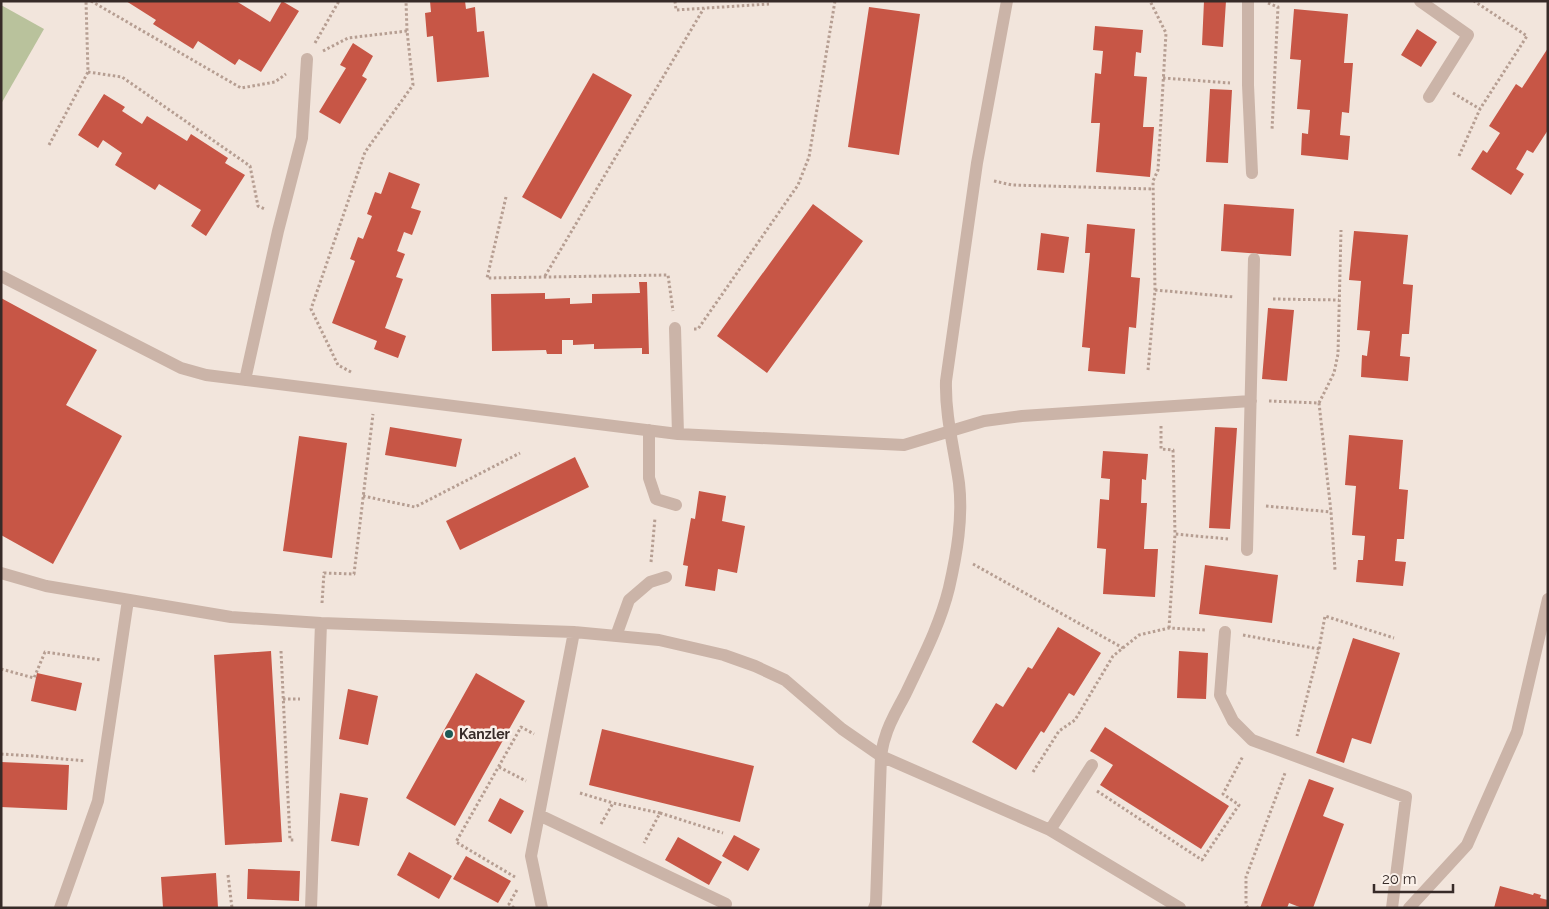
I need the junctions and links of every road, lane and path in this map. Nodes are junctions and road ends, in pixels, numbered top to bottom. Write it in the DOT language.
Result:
graph roads {
  1 [pos="86,1"];
  2 [pos="91,1"];
  3 [pos="339,1"];
  4 [pos="406,1"];
  5 [pos="675,1"];
  6 [pos="834,1"];
  7 [pos="1007,1"];
  8 [pos="1150,1"];
  9 [pos="1248,1"];
  10 [pos="1265,1"];
  11 [pos="1420,1"];
  12 [pos="1474,1"];
  13 [pos="769,4"];
  14 [pos="704,8"];
  15 [pos="407,32"];
  16 [pos="326,50"];
  17 [pos="306,59"];
  18 [pos="88,72"];
  19 [pos="1163,78"];
  20 [pos="1437,84"];
  21 [pos="1248,85"];
  22 [pos="1429,97"];
  23 [pos="1480,109"];
  24 [pos="1271,136"];
  25 [pos="49,145"];
  26 [pos="1459,156"];
  27 [pos="1252,174"];
  28 [pos="975,177"];
  29 [pos="1153,189"];
  30 [pos="506,197"];
  31 [pos="282,216"];
  32 [pos="1342,230"];
  33 [pos="1254,259"];
  34 [pos="1,276"];
  35 [pos="544,277"];
  36 [pos="675,328"];
  37 [pos="1148,370"];
  38 [pos="358,375"];
  39 [pos="245,380"];
  40 [pos="375,396"];
  41 [pos="1251,401"];
  42 [pos="1319,403"];
  43 [pos="1160,407"];
  44 [pos="649,430"];
  45 [pos="951,431"];
  46 [pos="678,434"];
  47 [pos="520,453"];
  48 [pos="363,496"];
  49 [pos="656,499"];
  50 [pos="676,505"];
  51 [pos="1248,505"];
  52 [pos="1331,512"];
  53 [pos="1175,534"];
  54 [pos="1247,545"];
  55 [pos="956,555"];
  56 [pos="1335,570"];
  57 [pos="1,573"];
  58 [pos="666,577"];
  59 [pos="650,582"];
  60 [pos="1548,599"];
  61 [pos="128,600"];
  62 [pos="320,623"];
  63 [pos="1169,628"];
  64 [pos="574,632"];
  65 [pos="1225,632"];
  66 [pos="616,636"];
  67 [pos="1394,638"];
  68 [pos="1123,648"];
  69 [pos="1319,649"];
  70 [pos="281,651"];
  71 [pos="119,662"];
  72 [pos="1,669"];
  73 [pos="1252,740"];
  74 [pos="553,744"];
  75 [pos="1,754"];
  76 [pos="881,756"];
  77 [pos="104,763"];
  78 [pos="1092,765"];
  79 [pos="498,766"];
  80 [pos="1082,781"];
  81 [pos="544,791"];
  82 [pos="580,793"];
  83 [pos="613,803"];
  84 [pos="660,812"];
  85 [pos="539,815"];
  86 [pos="1050,830"];
  87 [pos="722,833"];
  88 [pos="313,839"];
  89 [pos="593,840"];
  90 [pos="635,860"];
  91 [pos="228,875"];
  92 [pos="726,904"];
  93 [pos="60,908"];
  94 [pos="232,908"];
  95 [pos="311,908"];
  96 [pos="514,908"];
  97 [pos="542,908"];
  98 [pos="874,908"];
  99 [pos="1180,908"];
  100 [pos="1392,908"];
  101 [pos="1409,908"];
  1 -- 18 [label="path"];
  2 -- 17 [label="path"];
  3 -- 17 [label="path"];
  4 -- 15 [label="path"];
  5 -- 14 [label="path"];
  6 -- 36 [label="path"];
  7 -- 28 [label="street"];
  8 -- 19 [label="path"];
  9 -- 21 [label="street"];
  10 -- 24 [label="path"];
  11 -- 20 [label="street"];
  12 -- 23 [label="path"];
  13 -- 14 [label="path"];
  14 -- 35 [label="path"];
  15 -- 16 [label="path"];
  15 -- 38 [label="path"];
  17 -- 31 [label="street"];
  18 -- 25 [label="path"];
  18 -- 31 [label="path"];
  19 -- 21 [label="path"];
  19 -- 29 [label="path"];
  20 -- 22 [label="street"];
  20 -- 23 [label="path"];
  21 -- 27 [label="street"];
  23 -- 26 [label="path"];
  28 -- 29 [label="path"];
  28 -- 45 [label="street"];
  29 -- 37 [label="path"];
  30 -- 35 [label="path"];
  31 -- 39 [label="street"];
  32 -- 42 [label="path"];
  33 -- 41 [label="street"];
  34 -- 39 [label="street"];
  35 -- 36 [label="path"];
  36 -- 46 [label="street"];
  39 -- 40 [label="street"];
  40 -- 44 [label="street"];
  40 -- 48 [label="path"];
  41 -- 42 [label="path"];
  41 -- 43 [label="street"];
  41 -- 51 [label="street"];
  42 -- 52 [label="path"];
  43 -- 45 [label="street"];
  43 -- 53 [label="path"];
  44 -- 46 [label="street"];
  44 -- 49 [label="street"];
  45 -- 46 [label="street"];
  45 -- 55 [label="street"];
  47 -- 48 [label="path"];
  48 -- 62 [label="path"];
  49 -- 50 [label="street"];
  49 -- 59 [label="path"];
  51 -- 52 [label="path"];
  51 -- 54 [label="street"];
  52 -- 56 [label="path"];
  53 -- 54 [label="path"];
  53 -- 63 [label="path"];
  55 -- 68 [label="path"];
  55 -- 76 [label="street"];
  57 -- 61 [label="street"];
  58 -- 59 [label="street"];
  59 -- 66 [label="street"];
  60 -- 101 [label="street"];
  61 -- 62 [label="street"];
  61 -- 71 [label="street"];
  62 -- 64 [label="street"];
  62 -- 88 [label="street"];
  64 -- 66 [label="street"];
  64 -- 74 [label="street"];
  65 -- 73 [label="street"];
  66 -- 76 [label="street"];
  67 -- 69 [label="path"];
  70 -- 88 [label="path"];
  71 -- 72 [label="path"];
  71 -- 77 [label="street"];
  73 -- 80 [label="path"];
  73 -- 100 [label="street"];
  74 -- 79 [label="path"];
  74 -- 81 [label="street"];
  75 -- 77 [label="path"];
  76 -- 86 [label="street"];
  76 -- 98 [label="street"];
  77 -- 93 [label="street"];
  78 -- 80 [label="street"];
  79 -- 81 [label="path"];
  79 -- 96 [label="path"];
  80 -- 86 [label="street"];
  81 -- 85 [label="street"];
  82 -- 83 [label="path"];
  83 -- 84 [label="path"];
  83 -- 89 [label="path"];
  84 -- 87 [label="path"];
  84 -- 90 [label="path"];
  85 -- 89 [label="street"];
  85 -- 97 [label="street"];
  86 -- 99 [label="street"];
  88 -- 95 [label="street"];
  89 -- 90 [label="street"];
  90 -- 92 [label="street"];
  91 -- 94 [label="path"];
}
